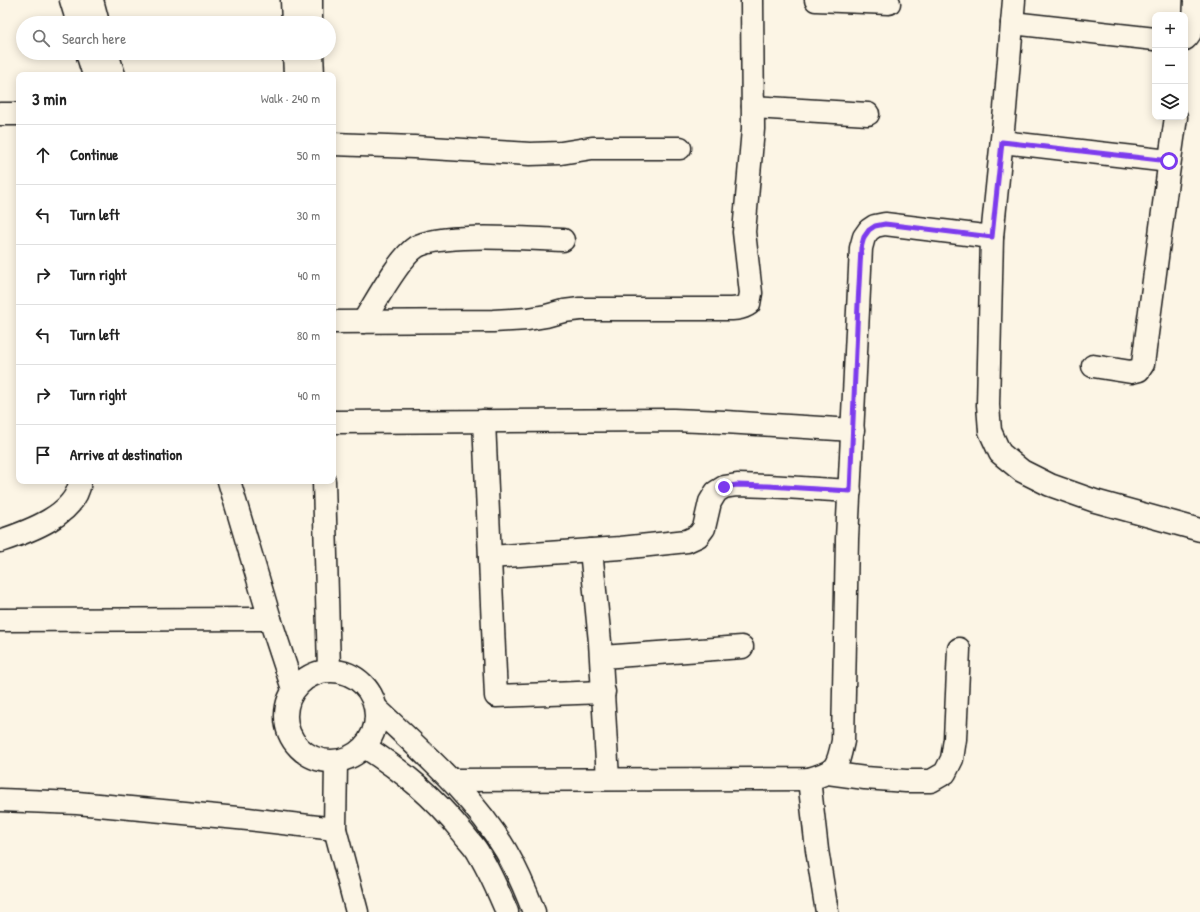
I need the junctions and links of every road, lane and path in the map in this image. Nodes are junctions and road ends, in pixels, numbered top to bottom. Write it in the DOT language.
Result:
graph roads {
  1 [pos="71,0"];
  2 [pos="92,0"];
  3 [pos="292,0"];
  4 [pos="310,0"];
  5 [pos="752,0"];
  6 [pos="816,0"];
  7 [pos="1014,0"];
  8 [pos="1195,0"];
  9 [pos="889,3"];
  10 [pos="76,16"];
  11 [pos="96,16"];
  12 [pos="292,16"];
  13 [pos="311,16"];
  14 [pos="1012,23"];
  15 [pos="1190,36"];
  16 [pos="1152,39"];
  17 [pos="89,60"];
  18 [pos="109,60"];
  19 [pos="294,60"];
  20 [pos="312,60"];
  21 [pos="93,72"];
  22 [pos="113,72"];
  23 [pos="295,72"];
  24 [pos="313,72"];
  25 [pos="753,107"];
  26 [pos="0,114"];
  27 [pos="16,114"];
  28 [pos="868,114"];
  29 [pos="1176,120"];
  30 [pos="1002,142"];
  31 [pos="336,144"];
  32 [pos="680,148"];
  33 [pos="1169,161"];
  34 [pos="992,237"];
  35 [pos="563,240"];
  36 [pos="336,322"];
  37 [pos="363,322"];
  38 [pos="1092,366"];
  39 [pos="336,422"];
  40 [pos="484,422"];
  41 [pos="853,430"];
  42 [pos="80,484"];
  43 [pos="230,484"];
  44 [pos="324,484"];
  45 [pos="850,491"];
  46 [pos="1200,530"];
  47 [pos="0,541"];
  48 [pos="591,550"];
  49 [pos="490,557"];
  50 [pos="270,619"];
  51 [pos="0,620"];
  52 [pos="742,647"];
  53 [pos="959,649"];
  54 [pos="602,657"];
  55 [pos="329,670"];
  56 [pos="293,689"];
  57 [pos="604,692"];
  58 [pos="376,708"];
  59 [pos="365,747"];
  60 [pos="336,762"];
  61 [pos="818,776"];
  62 [pos="608,779"];
  63 [pos="451,780"];
  64 [pos="0,800"];
  65 [pos="335,829"];
  66 [pos="501,844"];
  67 [pos="479,853"];
  68 [pos="357,912"];
  69 [pos="507,912"];
  70 [pos="534,912"];
  71 [pos="827,912"];
  1 -- 10 [label="main road"];
  2 -- 11 [label="main road"];
  3 -- 12 [label="main road"];
  4 -- 13 [label="main road"];
  5 -- 25 [label="main road"];
  6 -- 9 [label="main road"];
  7 -- 14 [label="main road"];
  8 -- 15 [label="main road"];
  14 -- 16 [label="main road"];
  14 -- 30 [label="main road"];
  17 -- 21 [label="main road"];
  18 -- 22 [label="main road"];
  19 -- 23 [label="main road"];
  20 -- 24 [label="main road"];
  25 -- 28 [label="main road"];
  25 -- 37 [label="main road"];
  26 -- 27 [label="main road"];
  29 -- 33 [label="main road"];
  30 -- 33 [label="main road"];
  30 -- 34 [label="main road"];
  31 -- 32 [label="main road"];
  33 -- 38 [label="main road"];
  34 -- 41 [label="main road"];
  34 -- 46 [label="main road"];
  35 -- 37 [label="main road"];
  36 -- 37 [label="main road"];
  39 -- 40 [label="main road"];
  40 -- 41 [label="main road"];
  40 -- 49 [label="main road"];
  41 -- 45 [label="main road"];
  42 -- 47 [label="main road"];
  43 -- 50 [label="main road"];
  44 -- 55 [label="main road"];
  45 -- 48 [label="main road"];
  45 -- 61 [label="main road"];
  48 -- 49 [label="main road"];
  48 -- 54 [label="main road"];
  49 -- 57 [label="main road"];
  50 -- 51 [label="main road"];
  50 -- 56 [label="main road"];
  52 -- 54 [label="main road"];
  53 -- 61 [label="main road"];
  54 -- 57 [label="main road"];
  55 -- 56 [label="main road"];
  55 -- 58 [label="main road"];
  56 -- 60 [label="main road"];
  57 -- 62 [label="main road"];
  58 -- 59 [label="main road"];
  58 -- 63 [label="main road"];
  59 -- 60 [label="main road"];
  59 -- 67 [label="main road"];
  60 -- 65 [label="main road"];
  61 -- 62 [label="main road"];
  61 -- 71 [label="main road"];
  62 -- 63 [label="main road"];
  63 -- 66 [label="main road"];
  64 -- 65 [label="main road"];
  65 -- 68 [label="main road"];
  66 -- 67 [label="main road"];
  66 -- 70 [label="main road"];
  67 -- 69 [label="main road"];
}
